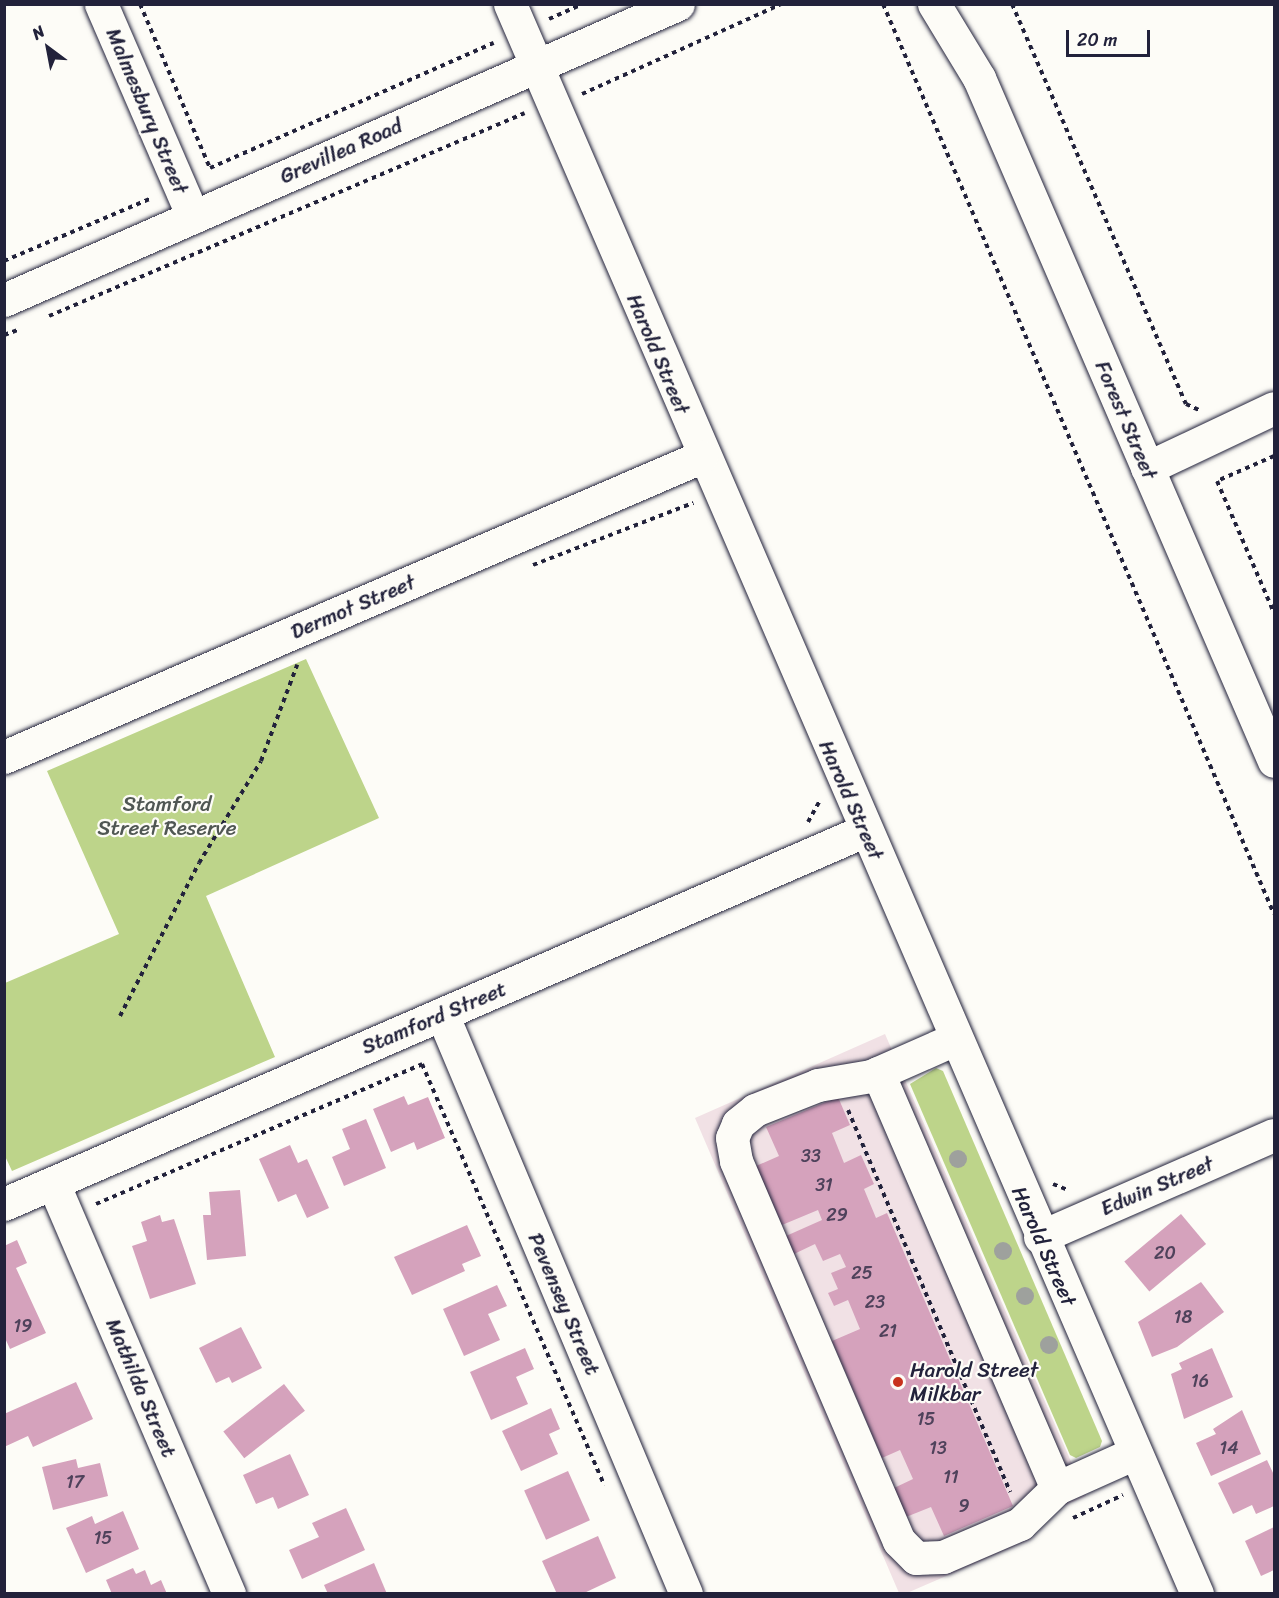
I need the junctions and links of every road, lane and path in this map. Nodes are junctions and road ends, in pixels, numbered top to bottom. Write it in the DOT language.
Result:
graph roads {
  1 [pos="101,4"];
  2 [pos="140,4"];
  3 [pos="510,4"];
  4 [pos="583,4"];
  5 [pos="678,4"];
  6 [pos="781,4"];
  7 [pos="883,4"];
  8 [pos="934,4"];
  9 [pos="960,4"];
  10 [pos="1012,4"];
  11 [pos="547,20"];
  12 [pos="494,44"];
  13 [pos="537,64"];
  14 [pos="979,78"];
  15 [pos="581,94"];
  16 [pos="528,112"];
  17 [pos="162,194"];
  18 [pos="192,217"];
  19 [pos="4,261"];
  20 [pos="4,300"];
  21 [pos="41,320"];
  22 [pos="31,324"];
  23 [pos="4,336"];
  24 [pos="1186,404"];
  25 [pos="1275,408"];
  26 [pos="1275,456"];
  27 [pos="701,457"];
  28 [pos="1147,468"];
  29 [pos="1275,613"];
  30 [pos="295,632"];
  31 [pos="4,757"];
  32 [pos="1275,761"];
  33 [pos="864,831"];
  34 [pos="1275,914"];
  35 [pos="442,1014"];
  36 [pos="120,1016"];
  37 [pos="955,1039"];
  38 [pos="878,1073"];
  39 [pos="836,1080"];
  40 [pos="1275,1135"];
  41 [pos="53,1184"];
  42 [pos="4,1204"];
  43 [pos="88,1207"];
  44 [pos="1040,1237"];
  45 [pos="1135,1452"];
  46 [pos="1057,1488"];
  47 [pos="608,1493"];
  48 [pos="1124,1495"];
  49 [pos="1028,1516"];
  50 [pos="229,1593"];
  51 [pos="686,1593"];
  52 [pos="1197,1593"];
  1 -- 18 [label="street, Malmesbury Street"];
  2 -- 12 [label="path"];
  3 -- 13 [label="street, Harold Street"];
  4 -- 11 [label="path"];
  5 -- 13 [label="street, Grevillea Road"];
  6 -- 15 [label="path"];
  7 -- 34 [label="path"];
  8 -- 14 [label="street, Forest Street"];
  9 -- 14 [label="street, Forest Street"];
  10 -- 24 [label="path"];
  13 -- 18 [label="street, Grevillea Road"];
  13 -- 27 [label="street, Harold Street"];
  14 -- 28 [label="street, Forest Street"];
  16 -- 21 [label="path"];
  17 -- 19 [label="path"];
  18 -- 20 [label="street, Grevillea Road"];
  22 -- 23 [label="path"];
  25 -- 28 [label="street"];
  26 -- 29 [label="path"];
  27 -- 30 [label="street, Dermot Street"];
  27 -- 33 [label="street, Harold Street"];
  28 -- 32 [label="street, Forest Street"];
  30 -- 31 [label="street, Dermot Street"];
  30 -- 36 [label="path"];
  33 -- 35 [label="street, Stamford Street"];
  33 -- 37 [label="street, Harold Street"];
  35 -- 41 [label="street, Stamford Street"];
  35 -- 51 [label="street, Pevensey Street"];
  37 -- 38 [label="street"];
  37 -- 44 [label="street, Harold Street"];
  38 -- 39 [label="street"];
  38 -- 46 [label="street"];
  39 -- 49 [label="path"];
  39 -- 49 [label="street"];
  40 -- 44 [label="street, Edwin Street"];
  41 -- 42 [label="street, Stamford Street"];
  41 -- 50 [label="street, Mathilda Street"];
  43 -- 47 [label="path"];
  44 -- 45 [label="street, Harold Street"];
  45 -- 46 [label="street"];
  45 -- 52 [label="street, Harold Street"];
  46 -- 49 [label="street"];
  48 -- 49 [label="path"];
}
